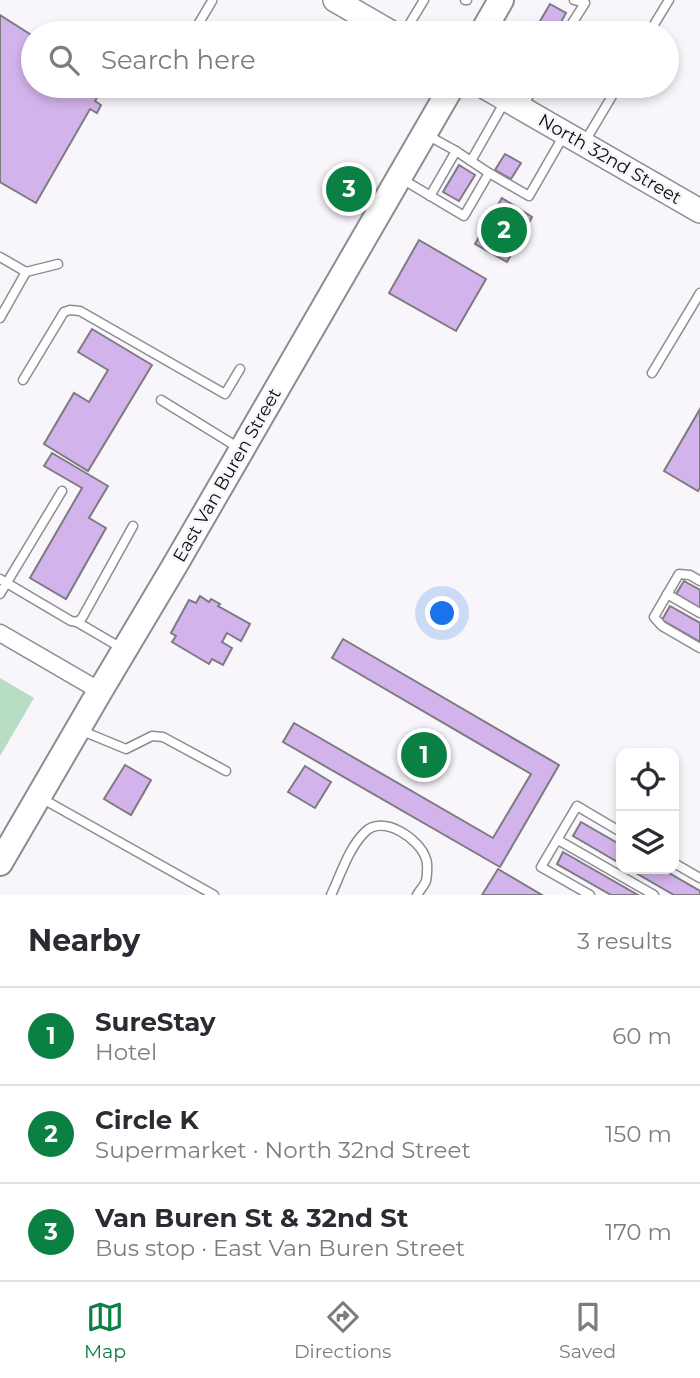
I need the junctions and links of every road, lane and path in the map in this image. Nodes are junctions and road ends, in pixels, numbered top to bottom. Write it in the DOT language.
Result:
graph roads {
  1 [pos="335,0"];
  2 [pos="424,0"];
  3 [pos="500,0"];
  4 [pos="574,0"];
  5 [pos="669,0"];
  6 [pos="212,1"];
  7 [pos="200,21"];
  8 [pos="371,21"];
  9 [pos="411,21"];
  10 [pos="489,21"];
  11 [pos="573,21"];
  12 [pos="656,21"];
  13 [pos="445,98"];
  14 [pos="504,98"];
  15 [pos="521,98"];
  16 [pos="608,98"];
  17 [pos="514,104"];
  18 [pos="424,133"];
  19 [pos="575,138"];
  20 [pos="456,151"];
  21 [pos="471,161"];
  22 [pos="489,173"];
  23 [pos="399,177"];
  24 [pos="430,196"];
  25 [pos="700,211"];
  26 [pos="0,257"];
  27 [pos="58,264"];
  28 [pos="26,272"];
  29 [pos="700,293"];
  30 [pos="0,318"];
  31 [pos="240,369"];
  32 [pos="652,373"];
  33 [pos="23,380"];
  34 [pos="161,400"];
  35 [pos="242,449"];
  36 [pos="62,491"];
  37 [pos="133,526"];
  38 [pos="3,581"];
  39 [pos="700,581"];
  40 [pos="0,594"];
  41 [pos="667,594"];
  42 [pos="700,613"];
  43 [pos="77,622"];
  44 [pos="0,633"];
  45 [pos="700,648"];
  46 [pos="124,649"];
  47 [pos="100,691"];
  48 [pos="78,729"];
  49 [pos="226,771"];
  50 [pos="38,797"];
  51 [pos="616,829"];
  52 [pos="558,840"];
  53 [pos="0,863"];
  54 [pos="679,866"];
  55 [pos="700,878"];
  56 [pos="214,895"];
  57 [pos="331,895"];
  58 [pos="417,895"];
  59 [pos="590,895"];
  60 [pos="654,895"];
  1 -- 8 [label="main road"];
  2 -- 9 [label="lane"];
  3 -- 10 [label="main road"];
  4 -- 11 [label="lane"];
  5 -- 12 [label="lane"];
  6 -- 7 [label="lane"];
  13 -- 18 [label="main road, East Van Buren Street"];
  14 -- 17 [label="main road, North 32nd Street"];
  15 -- 17 [label="lane"];
  16 -- 19 [label="lane"];
  17 -- 19 [label="main road, North 32nd Street"];
  17 -- 21 [label="lane"];
  18 -- 20 [label="lane"];
  18 -- 23 [label="main road, East Van Buren Street"];
  19 -- 22 [label="lane"];
  19 -- 25 [label="main road, North 32nd Street"];
  20 -- 21 [label="lane"];
  20 -- 24 [label="lane"];
  21 -- 22 [label="lane"];
  22 -- 24 [label="lane"];
  23 -- 24 [label="lane"];
  23 -- 35 [label="main road, East Van Buren Street"];
  26 -- 28 [label="lane"];
  27 -- 28 [label="lane"];
  28 -- 30 [label="lane"];
  29 -- 32 [label="lane"];
  31 -- 33 [label="lane"];
  34 -- 35 [label="lane"];
  35 -- 46 [label="main road, East Van Buren Street"];
  36 -- 38 [label="lane"];
  37 -- 43 [label="lane"];
  38 -- 40 [label="lane"];
  38 -- 43 [label="lane"];
  39 -- 41 [label="lane"];
  41 -- 42 [label="lane"];
  41 -- 45 [label="lane"];
  43 -- 46 [label="lane"];
  44 -- 47 [label="street"];
  46 -- 47 [label="main road, East Van Buren Street"];
  47 -- 48 [label="main road, East Van Buren Street"];
  48 -- 49 [label="lane"];
  48 -- 50 [label="main road, East Van Buren Street"];
  50 -- 53 [label="main road, East Van Buren Street"];
  50 -- 56 [label="lane"];
  51 -- 52 [label="lane"];
  52 -- 59 [label="lane"];
  52 -- 60 [label="lane"];
  54 -- 55 [label="lane"];
  57 -- 58 [label="lane"];
}
